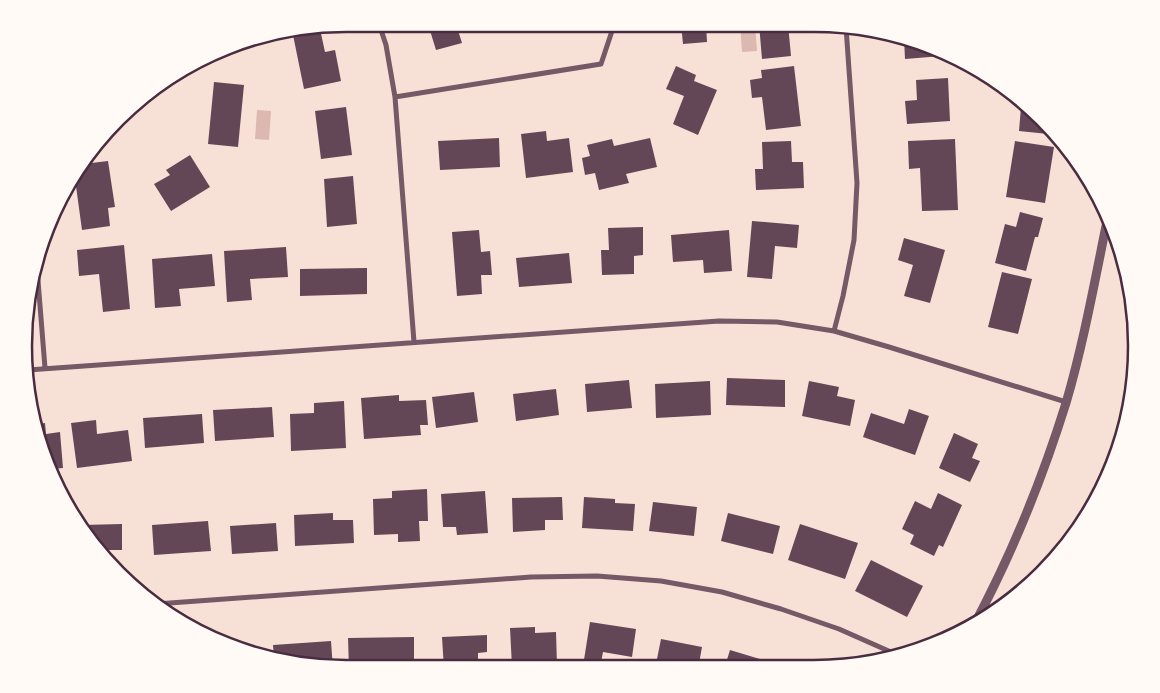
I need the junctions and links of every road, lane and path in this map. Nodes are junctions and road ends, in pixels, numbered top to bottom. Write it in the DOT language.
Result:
graph roads {
  1 [pos="382,32"];
  2 [pos="612,32"];
  3 [pos="847,34"];
  4 [pos="395,97"];
  5 [pos="1105,230"];
  6 [pos="39,287"];
  7 [pos="834,331"];
  8 [pos="414,342"];
  9 [pos="45,368"];
  10 [pos="33,369"];
  11 [pos="1066,402"];
  12 [pos="165,603"];
  13 [pos="980,612"];
  14 [pos="889,651"];
  1 -- 4 [label="street"];
  2 -- 4 [label="street"];
  3 -- 7 [label="street"];
  4 -- 8 [label="street"];
  5 -- 11 [label="street"];
  6 -- 9 [label="street"];
  7 -- 8 [label="street"];
  7 -- 11 [label="street"];
  8 -- 9 [label="street"];
  9 -- 10 [label="street"];
  11 -- 13 [label="street"];
  12 -- 14 [label="street"];
}
